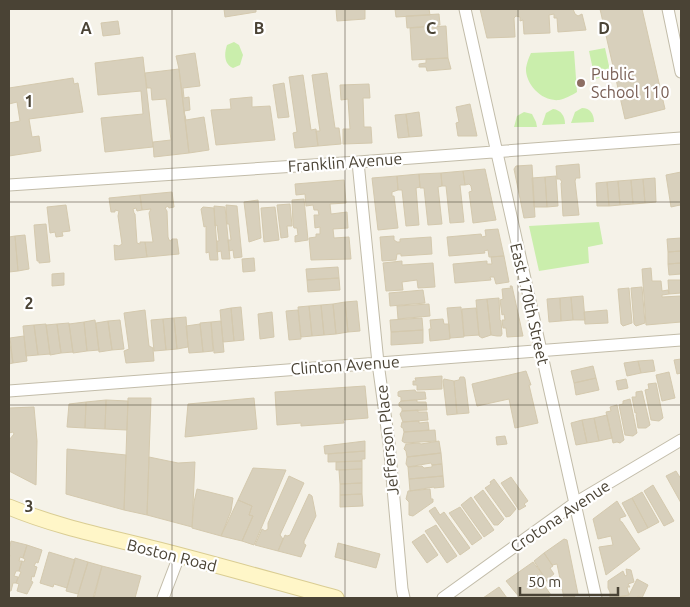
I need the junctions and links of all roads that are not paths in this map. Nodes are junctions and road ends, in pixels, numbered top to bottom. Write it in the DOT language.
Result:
graph roads {
  1 [pos="465,9"];
  2 [pos="668,9"];
  3 [pos="681,72"];
  4 [pos="681,138"];
  5 [pos="496,152"];
  6 [pos="358,162"];
  7 [pos="9,185"];
  8 [pos="681,340"];
  9 [pos="541,351"];
  10 [pos="378,363"];
  11 [pos="9,391"];
  12 [pos="681,440"];
  13 [pos="9,495"];
  14 [pos="575,503"];
  15 [pos="9,507"];
  16 [pos="34,516"];
  17 [pos="179,556"];
  18 [pos="163,598"];
  19 [pos="336,598"];
  20 [pos="404,598"];
  21 [pos="443,598"];
  22 [pos="596,598"];
  1 -- 5 [label="street, East 170th Street"];
  2 -- 3 [label="street"];
  4 -- 5 [label="street, Franklin Avenue"];
  5 -- 6 [label="street, Franklin Avenue"];
  5 -- 9 [label="street, East 170th Street"];
  6 -- 7 [label="street, Franklin Avenue"];
  6 -- 10 [label="street, Jefferson Place"];
  8 -- 9 [label="street, Clinton Avenue"];
  9 -- 10 [label="street, Clinton Avenue"];
  9 -- 14 [label="street, East 170th Street"];
  10 -- 11 [label="street, Clinton Avenue"];
  10 -- 20 [label="street, Jefferson Place"];
  12 -- 14 [label="street, Crotona Avenue"];
  13 -- 16 [label="main road"];
  14 -- 21 [label="street, Crotona Avenue"];
  14 -- 22 [label="street, East 170th Street"];
  15 -- 16 [label="main road, Boston Road"];
  16 -- 17 [label="main road, Boston Road"];
  17 -- 18 [label="street"];
  17 -- 19 [label="main road, Boston Road"];
}
